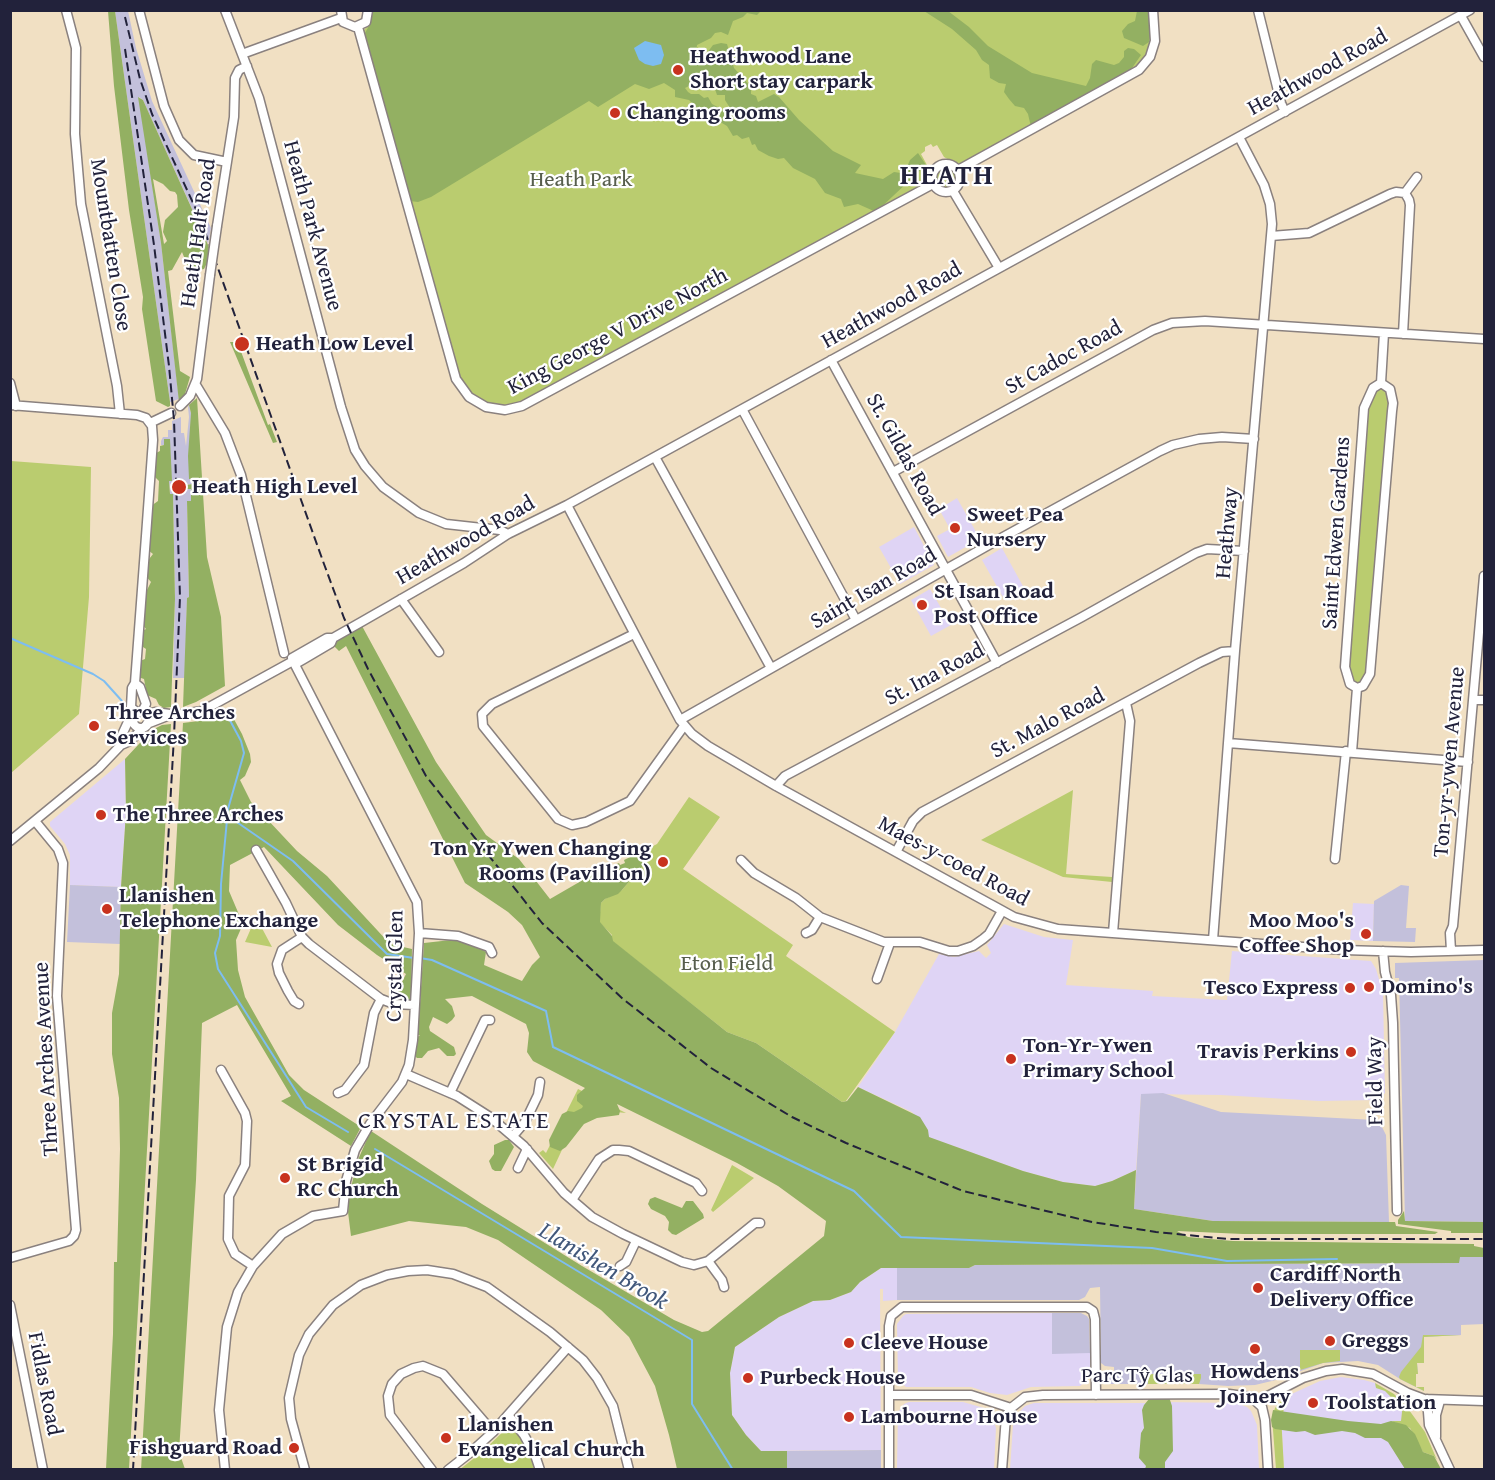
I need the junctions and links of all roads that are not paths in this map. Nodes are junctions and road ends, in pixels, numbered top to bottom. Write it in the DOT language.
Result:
graph roads {
  1 [pos="66,10"];
  2 [pos="139,10"];
  3 [pos="225,10"];
  4 [pos="368,10"];
  5 [pos="1153,10"];
  6 [pos="1258,10"];
  7 [pos="1464,13"];
  8 [pos="341,14"];
  9 [pos="358,27"];
  10 [pos="242,54"];
  11 [pos="1485,57"];
  12 [pos="247,66"];
  13 [pos="1285,112"];
  14 [pos="1239,137"];
  15 [pos="227,162"];
  16 [pos="958,170"];
  17 [pos="1417,177"];
  18 [pos="933,184"];
  19 [pos="953,191"];
  20 [pos="1405,193"];
  21 [pos="1271,236"];
  22 [pos="999,268"];
  23 [pos="1264,325"];
  24 [pos="1384,333"];
  25 [pos="1403,334"];
  26 [pos="1485,339"];
  27 [pos="831,360"];
  28 [pos="10,383"];
  29 [pos="1381,383"];
  30 [pos="196,385"];
  31 [pos="13,406"];
  32 [pos="180,406"];
  33 [pos="742,410"];
  34 [pos="171,413"];
  35 [pos="120,414"];
  36 [pos="150,423"];
  37 [pos="1254,439"];
  38 [pos="655,457"];
  39 [pos="893,472"];
  40 [pos="567,505"];
  41 [pos="508,534"];
  42 [pos="1244,551"];
  43 [pos="946,569"];
  44 [pos="1485,576"];
  45 [pos="401,599"];
  46 [pos="1483,615"];
  47 [pos="856,620"];
  48 [pos="634,634"];
  49 [pos="1235,651"];
  50 [pos="438,652"];
  51 [pos="284,653"];
  52 [pos="293,661"];
  53 [pos="998,663"];
  54 [pos="771,668"];
  55 [pos="1357,688"];
  56 [pos="1473,700"];
  57 [pos="1485,700"];
  58 [pos="1126,703"];
  59 [pos="140,714"];
  60 [pos="170,715"];
  61 [pos="682,723"];
  62 [pos="145,726"];
  63 [pos="1228,743"];
  64 [pos="121,745"];
  65 [pos="1349,752"];
  66 [pos="1468,762"];
  67 [pos="776,786"];
  68 [pos="35,821"];
  69 [pos="10,841"];
  70 [pos="256,850"];
  71 [pos="896,852"];
  72 [pos="1335,859"];
  73 [pos="741,860"];
  74 [pos="1002,911"];
  75 [pos="820,917"];
  76 [pos="419,933"];
  77 [pos="806,933"];
  78 [pos="1113,933"];
  79 [pos="302,937"];
  80 [pos="1213,940"];
  81 [pos="890,943"];
  82 [pos="1485,950"];
  83 [pos="1383,951"];
  84 [pos="1451,951"];
  85 [pos="492,953"];
  86 [pos="877,979"];
  87 [pos="381,999"];
  88 [pos="299,1004"];
  89 [pos="414,1005"];
  90 [pos="490,1020"];
  91 [pos="221,1070"];
  92 [pos="406,1074"];
  93 [pos="540,1082"];
  94 [pos="338,1093"];
  95 [pos="450,1093"];
  96 [pos="513,1136"];
  97 [pos="527,1149"];
  98 [pos="518,1168"];
  99 [pos="702,1191"];
  100 [pos="572,1200"];
  101 [pos="1396,1211"];
  102 [pos="760,1223"];
  103 [pos="636,1241"];
  104 [pos="10,1258"];
  105 [pos="708,1261"];
  106 [pos="253,1266"];
  107 [pos="620,1266"];
  108 [pos="724,1287"];
  109 [pos="10,1305"];
  110 [pos="568,1347"];
  111 [pos="889,1395"];
  112 [pos="1096,1395"];
  113 [pos="1426,1399"];
  114 [pos="1258,1401"];
  115 [pos="1440,1401"];
  116 [pos="1485,1401"];
  117 [pos="1011,1408"];
  118 [pos="509,1416"];
  119 [pos="493,1432"];
  120 [pos="1436,1437"];
  121 [pos="43,1470"];
  122 [pos="225,1470"];
  123 [pos="305,1470"];
  124 [pos="432,1470"];
  125 [pos="448,1470"];
  126 [pos="540,1470"];
  127 [pos="629,1470"];
  128 [pos="890,1470"];
  129 [pos="1002,1470"];
  130 [pos="1268,1470"];
  131 [pos="1450,1470"];
  1 -- 35 [label="street, Mountbatten Close"];
  2 -- 15 [label="street"];
  3 -- 10 [label="street, Heath Park Avenue"];
  4 -- 9 [label="street"];
  5 -- 16 [label="street"];
  6 -- 13 [label="street"];
  7 -- 11 [label="street"];
  7 -- 13 [label="street, Heathwood Road"];
  8 -- 9 [label="street"];
  8 -- 10 [label="street"];
  9 -- 18 [label="street, King George V Drive North"];
  10 -- 12 [label="street, Heath Park Avenue"];
  12 -- 15 [label="street, Heath Halt Road"];
  12 -- 41 [label="street, Heath Park Avenue"];
  13 -- 14 [label="street, Heathwood Road"];
  14 -- 21 [label="street, Heathway"];
  14 -- 22 [label="street, Heathwood Road"];
  15 -- 30 [label="street, Heath Halt Road, bridge"];
  16 -- 18 [label="street"];
  16 -- 19 [label="street"];
  17 -- 20 [label="street"];
  18 -- 19 [label="street"];
  19 -- 22 [label="street"];
  20 -- 21 [label="street"];
  20 -- 25 [label="street"];
  21 -- 23 [label="street, Heathway"];
  22 -- 27 [label="street, Heathwood Road"];
  23 -- 24 [label="street, St Cadoc Road"];
  23 -- 37 [label="street, Heathway"];
  23 -- 39 [label="street, St Cadoc Road"];
  24 -- 25 [label="street, St Cadoc Road"];
  24 -- 29 [label="street, Saint Edwen Gardens"];
  25 -- 26 [label="street, St Cadoc Road"];
  27 -- 33 [label="street, Heathwood Road"];
  27 -- 39 [label="street, St. Gildas Road"];
  28 -- 31 [label="street"];
  29 -- 55 [label="street, Saint Edwen Gardens"];
  29 -- 55 [label="street, Saint Edwen Gardens"];
  30 -- 32 [label="street"];
  30 -- 51 [label="street"];
  31 -- 35 [label="street"];
  33 -- 38 [label="street, Heathwood Road"];
  33 -- 47 [label="street"];
  34 -- 36 [label="street"];
  35 -- 36 [label="street"];
  36 -- 59 [label="street"];
  37 -- 42 [label="street, Heathway"];
  37 -- 43 [label="street, Saint Isan Road"];
  38 -- 40 [label="street, Heathwood Road"];
  38 -- 54 [label="street"];
  39 -- 43 [label="street, St. Gildas Road"];
  40 -- 41 [label="street, Heathwood Road"];
  40 -- 48 [label="street, Maes-y-coed Road"];
  41 -- 45 [label="street, Heathwood Road"];
  42 -- 49 [label="street, Heathway"];
  42 -- 53 [label="street, St. Ina Road"];
  43 -- 47 [label="street, Saint Isan Road"];
  43 -- 53 [label="street, St. Gildas Road"];
  44 -- 46 [label="street, Ton-yr-ywen Avenue"];
  45 -- 50 [label="street"];
  45 -- 52 [label="street, Heathwood Road"];
  46 -- 56 [label="street, Ton-yr-ywen Avenue"];
  47 -- 54 [label="street, Saint Isan Road"];
  48 -- 61 [label="street, Maes-y-coed Road"];
  48 -- 61 [label="street"];
  49 -- 58 [label="street, St. Malo Road"];
  49 -- 63 [label="street, Heathway"];
  52 -- 60 [label="street, Heathwood Road"];
  52 -- 76 [label="street, Crystal Glen"];
  53 -- 67 [label="street, St. Ina Road"];
  54 -- 61 [label="street, Saint Isan Road"];
  55 -- 65 [label="street, Saint Edwen Gardens"];
  56 -- 57 [label="street"];
  56 -- 66 [label="street, Ton-yr-ywen Avenue"];
  58 -- 71 [label="street, St. Malo Road"];
  58 -- 78 [label="street"];
  59 -- 60 [label="street, Heathwood Road"];
  59 -- 62 [label="street"];
  59 -- 62 [label="street"];
  59 -- 64 [label="street, Heathwood Road"];
  60 -- 62 [label="street, Heathwood Road"];
  61 -- 67 [label="street, Maes-y-coed Road"];
  62 -- 64 [label="street, Heathwood Road"];
  63 -- 65 [label="street"];
  63 -- 80 [label="street, Heathway"];
  64 -- 68 [label="street, Heathwood Road"];
  65 -- 66 [label="street"];
  65 -- 72 [label="street, Saint Edwen Gardens"];
  66 -- 84 [label="street, Ton-yr-ywen Avenue"];
  67 -- 71 [label="street, Maes-y-coed Road"];
  68 -- 69 [label="street, Heathwood Road"];
  68 -- 104 [label="street, Three Arches Avenue"];
  70 -- 79 [label="street"];
  71 -- 74 [label="street, Maes-y-coed Road"];
  73 -- 75 [label="street"];
  74 -- 78 [label="street, Maes-y-coed Road"];
  74 -- 81 [label="street"];
  75 -- 77 [label="street"];
  75 -- 81 [label="street"];
  76 -- 85 [label="street"];
  76 -- 89 [label="street, Crystal Glen"];
  78 -- 80 [label="street, Maes-y-coed Road"];
  79 -- 87 [label="street"];
  79 -- 88 [label="street"];
  80 -- 83 [label="street, Maes-y-coed Road"];
  81 -- 86 [label="street"];
  82 -- 84 [label="street, Maes-y-coed Road"];
  83 -- 84 [label="street, Maes-y-coed Road"];
  83 -- 101 [label="street, Field Way"];
  87 -- 89 [label="street"];
  87 -- 94 [label="street"];
  89 -- 92 [label="street, Crystal Glen"];
  90 -- 95 [label="street"];
  91 -- 106 [label="street"];
  92 -- 95 [label="street"];
  92 -- 106 [label="street, Crystal Glen"];
  93 -- 96 [label="street"];
  95 -- 96 [label="street"];
  96 -- 97 [label="street"];
  97 -- 98 [label="street"];
  97 -- 100 [label="street"];
  99 -- 100 [label="street"];
  100 -- 103 [label="street"];
  102 -- 105 [label="street"];
  103 -- 105 [label="street"];
  103 -- 107 [label="street"];
  105 -- 108 [label="street"];
  106 -- 122 [label="street"];
  109 -- 121 [label="street, Fidlas Road"];
  110 -- 118 [label="street"];
  110 -- 123 [label="street"];
  110 -- 127 [label="street"];
  111 -- 112 [label="street"];
  111 -- 117 [label="street"];
  111 -- 128 [label="street"];
  112 -- 114 [label="street, Parc Tŷ Glas"];
  112 -- 117 [label="street, Parc Tŷ Glas"];
  113 -- 114 [label="street"];
  113 -- 115 [label="street"];
  113 -- 120 [label="street"];
  114 -- 130 [label="street"];
  115 -- 116 [label="street"];
  115 -- 120 [label="street"];
  117 -- 129 [label="street"];
  118 -- 119 [label="street"];
  118 -- 126 [label="street"];
  119 -- 124 [label="street"];
  119 -- 125 [label="street"];
  120 -- 131 [label="street"];
}
